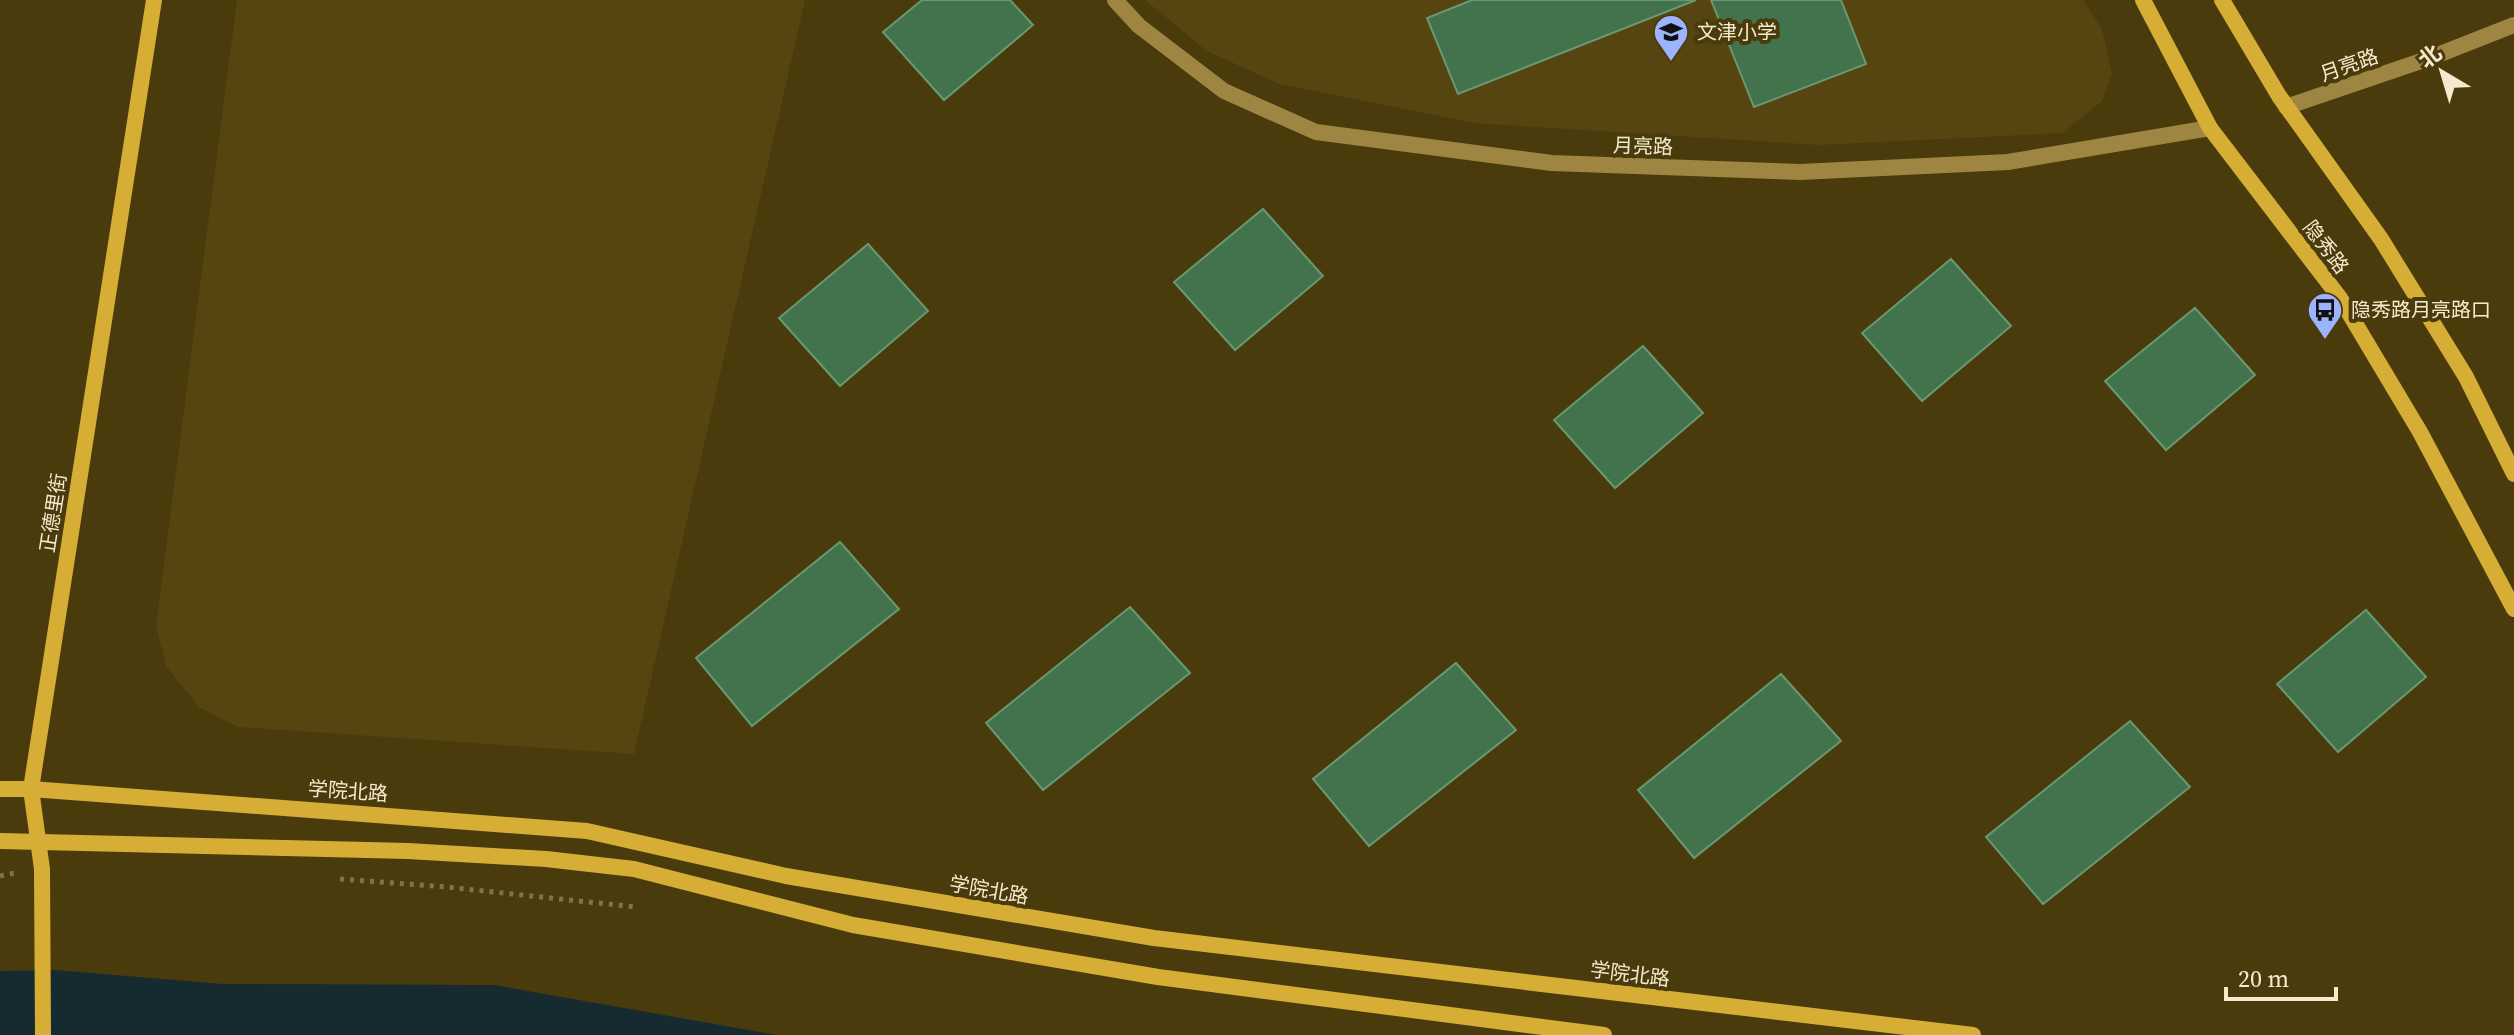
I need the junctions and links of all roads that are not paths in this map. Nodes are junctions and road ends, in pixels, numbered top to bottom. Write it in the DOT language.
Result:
graph roads {
  1 [pos="154,0"];
  2 [pos="1115,0"];
  3 [pos="2143,0"];
  4 [pos="2222,0"];
  5 [pos="2514,25"];
  6 [pos="2286,107"];
  7 [pos="2210,128"];
  8 [pos="2514,474"];
  9 [pos="2514,609"];
  10 [pos="0,789"];
  11 [pos="31,789"];
  12 [pos="0,841"];
  13 [pos="38,841"];
  14 [pos="43,1035"];
  15 [pos="1604,1035"];
  16 [pos="1973,1035"];
  1 -- 11 [label="main road, 正德里街"];
  2 -- 7 [label="street, 月亮路"];
  3 -- 7 [label="main road, 隐秀路"];
  4 -- 6 [label="main road"];
  5 -- 6 [label="street, 月亮路"];
  6 -- 8 [label="main road"];
  7 -- 9 [label="main road, 隐秀路"];
  10 -- 11 [label="main road, 学院北路"];
  11 -- 13 [label="main road, 正德里街"];
  11 -- 16 [label="main road, 学院北路"];
  12 -- 13 [label="main road"];
  13 -- 14 [label="main road, 正德里街"];
  13 -- 15 [label="main road"];
}
